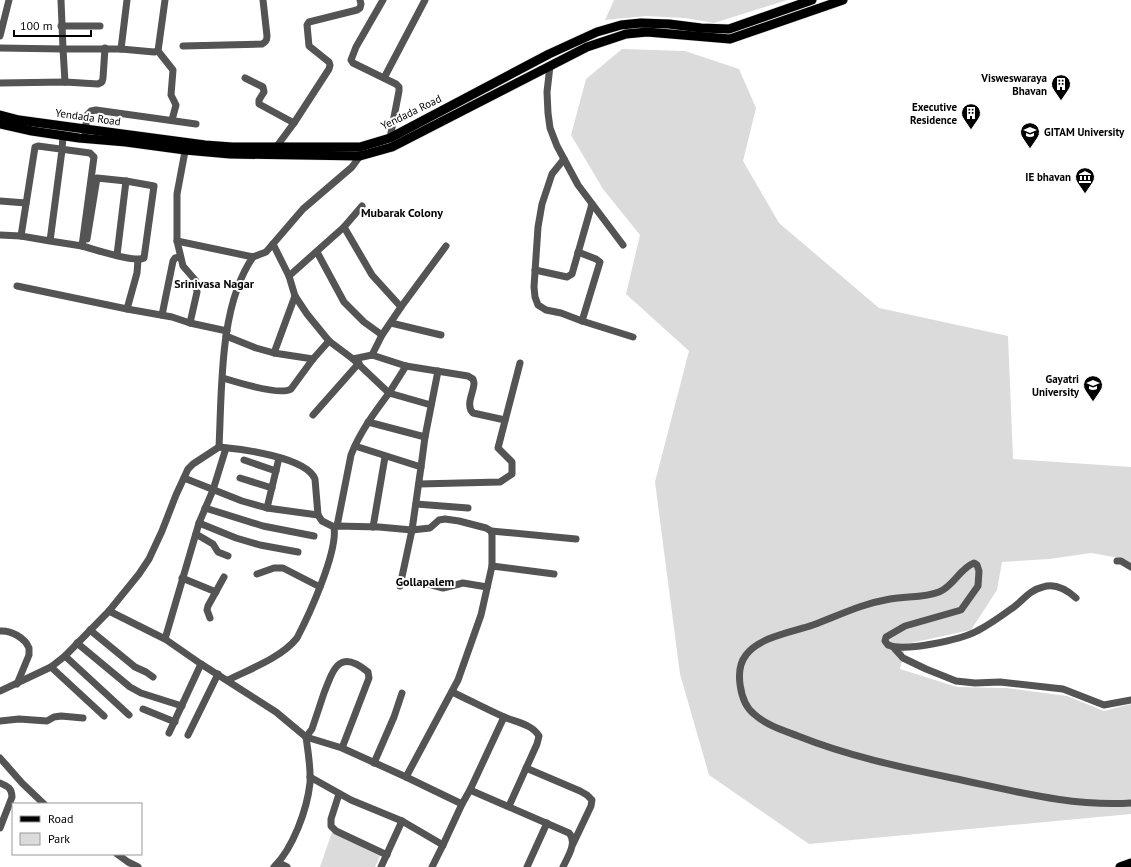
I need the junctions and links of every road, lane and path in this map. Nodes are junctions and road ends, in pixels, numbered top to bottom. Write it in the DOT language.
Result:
graph roads {
  1 [pos="9,0"];
  2 [pos="61,0"];
  3 [pos="127,0"];
  4 [pos="165,0"];
  5 [pos="263,0"];
  6 [pos="360,0"];
  7 [pos="383,0"];
  8 [pos="425,0"];
  9 [pos="812,0"];
  10 [pos="843,0"];
  11 [pos="61,26"];
  12 [pos="100,26"];
  13 [pos="0,36"];
  14 [pos="184,46"];
  15 [pos="0,48"];
  16 [pos="105,48"];
  17 [pos="63,49"];
  18 [pos="121,49"];
  19 [pos="158,51"];
  20 [pos="550,66"];
  21 [pos="245,78"];
  22 [pos="384,78"];
  23 [pos="0,82"];
  24 [pos="65,82"];
  25 [pos="0,115"];
  26 [pos="172,120"];
  27 [pos="294,123"];
  28 [pos="0,124"];
  29 [pos="196,124"];
  30 [pos="85,134"];
  31 [pos="63,136"];
  32 [pos="390,138"];
  33 [pos="185,146"];
  34 [pos="277,146"];
  35 [pos="62,150"];
  36 [pos="360,151"];
  37 [pos="564,159"];
  38 [pos="126,181"];
  39 [pos="0,201"];
  40 [pos="26,203"];
  41 [pos="592,204"];
  42 [pos="362,206"];
  43 [pos="344,227"];
  44 [pos="0,235"];
  45 [pos="21,236"];
  46 [pos="50,241"];
  47 [pos="177,241"];
  48 [pos="273,244"];
  49 [pos="623,245"];
  50 [pos="84,246"];
  51 [pos="446,246"];
  52 [pos="316,252"];
  53 [pos="578,252"];
  54 [pos="117,255"];
  55 [pos="180,257"];
  56 [pos="253,257"];
  57 [pos="138,260"];
  58 [pos="535,270"];
  59 [pos="289,276"];
  60 [pos="17,286"];
  61 [pos="295,296"];
  62 [pos="401,307"];
  63 [pos="127,309"];
  64 [pos="162,315"];
  65 [pos="582,321"];
  66 [pos="391,322"];
  67 [pos="190,323"];
  68 [pos="226,334"];
  69 [pos="382,335"];
  70 [pos="441,335"];
  71 [pos="633,337"];
  72 [pos="329,342"];
  73 [pos="274,353"];
  74 [pos="372,355"];
  75 [pos="313,359"];
  76 [pos="356,361"];
  77 [pos="520,363"];
  78 [pos="406,366"];
  79 [pos="438,371"];
  80 [pos="223,378"];
  81 [pos="389,393"];
  82 [pos="432,405"];
  83 [pos="313,415"];
  84 [pos="505,420"];
  85 [pos="368,422"];
  86 [pos="425,437"];
  87 [pos="354,446"];
  88 [pos="222,447"];
  89 [pos="385,457"];
  90 [pos="279,458"];
  91 [pos="244,460"];
  92 [pos="421,467"];
  93 [pos="276,471"];
  94 [pos="184,478"];
  95 [pos="240,478"];
  96 [pos="419,484"];
  97 [pos="272,488"];
  98 [pos="213,490"];
  99 [pos="416,504"];
  100 [pos="205,508"];
  101 [pos="267,508"];
  102 [pos="468,508"];
  103 [pos="318,515"];
  104 [pos="199,523"];
  105 [pos="336,527"];
  106 [pos="373,527"];
  107 [pos="412,530"];
  108 [pos="491,531"];
  109 [pos="196,534"];
  110 [pos="314,536"];
  111 [pos="576,539"];
  112 [pos="298,552"];
  113 [pos="228,556"];
  114 [pos="1117,561"];
  115 [pos="492,566"];
  116 [pos="1131,567"];
  117 [pos="257,574"];
  118 [pos="554,574"];
  119 [pos="224,577"];
  120 [pos="182,578"];
  121 [pos="421,582"];
  122 [pos="400,586"];
  123 [pos="320,587"];
  124 [pos="487,587"];
  125 [pos="216,592"];
  126 [pos="1076,598"];
  127 [pos="109,611"];
  128 [pos="210,618"];
  129 [pos="90,630"];
  130 [pos="0,631"];
  131 [pos="164,639"];
  132 [pos="77,643"];
  133 [pos="894,648"];
  134 [pos="65,656"];
  135 [pos="201,664"];
  136 [pos="51,667"];
  137 [pos="218,674"];
  138 [pos="153,677"];
  139 [pos="228,680"];
  140 [pos="17,684"];
  141 [pos="0,691"];
  142 [pos="452,692"];
  143 [pos="402,693"];
  144 [pos="1131,700"];
  145 [pos="182,706"];
  146 [pos="144,709"];
  147 [pos="129,715"];
  148 [pos="104,716"];
  149 [pos="504,717"];
  150 [pos="83,718"];
  151 [pos="0,721"];
  152 [pos="175,722"];
  153 [pos="169,733"];
  154 [pos="188,735"];
  155 [pos="306,737"];
  156 [pos="342,748"];
  157 [pos="0,758"];
  158 [pos="374,762"];
  159 [pos="526,768"];
  160 [pos="310,777"];
  161 [pos="406,777"];
  162 [pos="0,783"];
  163 [pos="470,790"];
  164 [pos="339,794"];
  165 [pos="43,803"];
  166 [pos="1131,803"];
  167 [pos="462,804"];
  168 [pos="508,806"];
  169 [pos="402,821"];
  170 [pos="547,823"];
  171 [pos="0,828"];
  172 [pos="443,845"];
  173 [pos="572,845"];
  174 [pos="118,855"];
  175 [pos="387,855"];
  176 [pos="1131,863"];
  177 [pos="276,865"];
  178 [pos="138,867"];
  179 [pos="287,867"];
  180 [pos="381,867"];
  181 [pos="432,867"];
  182 [pos="527,867"];
  183 [pos="563,867"];
  184 [pos="1120,867"];
  1 -- 13 [label="street"];
  2 -- 11 [label="street"];
  3 -- 18 [label="street"];
  4 -- 19 [label="street"];
  5 -- 14 [label="street"];
  6 -- 27 [label="street"];
  7 -- 22 [label="street"];
  8 -- 22 [label="street"];
  9 -- 32 [label="main road, Yendada Road"];
  10 -- 20 [label="main road, Yendada Road"];
  11 -- 12 [label="street"];
  11 -- 17 [label="street"];
  15 -- 17 [label="street"];
  16 -- 17 [label="street"];
  16 -- 18 [label="street"];
  16 -- 24 [label="street"];
  17 -- 24 [label="street"];
  18 -- 19 [label="street"];
  19 -- 26 [label="street"];
  20 -- 36 [label="main road, Yendada Road"];
  20 -- 37 [label="street"];
  21 -- 27 [label="street"];
  22 -- 32 [label="street"];
  23 -- 24 [label="street"];
  25 -- 30 [label="main road, Yendada Road"];
  26 -- 29 [label="street"];
  26 -- 30 [label="street"];
  27 -- 34 [label="street"];
  28 -- 31 [label="main road"];
  30 -- 31 [label="main road"];
  30 -- 33 [label="main road, Yendada Road"];
  31 -- 35 [label="street"];
  32 -- 36 [label="main road, Yendada Road"];
  33 -- 34 [label="main road, Yendada Road"];
  33 -- 36 [label="main road, Yendada Road"];
  33 -- 47 [label="street"];
  34 -- 36 [label="main road, Yendada Road"];
  35 -- 40 [label="street"];
  35 -- 46 [label="street"];
  35 -- 50 [label="street"];
  36 -- 48 [label="street"];
  37 -- 41 [label="street"];
  37 -- 58 [label="street"];
  38 -- 50 [label="street"];
  38 -- 54 [label="street"];
  38 -- 57 [label="street"];
  39 -- 40 [label="street"];
  40 -- 45 [label="street"];
  41 -- 49 [label="street"];
  41 -- 53 [label="street"];
  42 -- 43 [label="street"];
  43 -- 52 [label="street"];
  43 -- 62 [label="street"];
  44 -- 45 [label="street"];
  45 -- 46 [label="street"];
  46 -- 50 [label="street"];
  47 -- 55 [label="street"];
  47 -- 56 [label="street"];
  48 -- 56 [label="street"];
  48 -- 59 [label="street"];
  50 -- 54 [label="street"];
  51 -- 62 [label="street"];
  52 -- 59 [label="street"];
  52 -- 69 [label="street"];
  53 -- 58 [label="street"];
  53 -- 65 [label="street"];
  54 -- 57 [label="street"];
  55 -- 64 [label="street"];
  55 -- 67 [label="street"];
  56 -- 68 [label="street"];
  57 -- 63 [label="street"];
  58 -- 65 [label="street"];
  59 -- 61 [label="street"];
  60 -- 63 [label="street"];
  61 -- 72 [label="street"];
  61 -- 73 [label="street"];
  62 -- 66 [label="street"];
  63 -- 64 [label="street"];
  64 -- 67 [label="street"];
  65 -- 71 [label="street"];
  66 -- 69 [label="street"];
  66 -- 70 [label="street"];
  67 -- 68 [label="street"];
  68 -- 73 [label="street"];
  68 -- 80 [label="street"];
  69 -- 74 [label="street"];
  72 -- 75 [label="street"];
  72 -- 76 [label="street"];
  73 -- 75 [label="street"];
  74 -- 76 [label="street"];
  74 -- 78 [label="street"];
  75 -- 80 [label="street"];
  76 -- 81 [label="street"];
  76 -- 83 [label="street"];
  77 -- 84 [label="street"];
  78 -- 79 [label="street"];
  78 -- 81 [label="street"];
  79 -- 82 [label="street"];
  79 -- 84 [label="street"];
  80 -- 88 [label="street"];
  81 -- 82 [label="street"];
  81 -- 85 [label="street"];
  82 -- 86 [label="street"];
  84 -- 96 [label="street"];
  85 -- 86 [label="street"];
  85 -- 87 [label="street"];
  86 -- 92 [label="street"];
  87 -- 89 [label="street"];
  87 -- 105 [label="street"];
  88 -- 90 [label="street"];
  88 -- 94 [label="street"];
  88 -- 98 [label="street"];
  89 -- 92 [label="street"];
  89 -- 106 [label="street"];
  90 -- 93 [label="street"];
  90 -- 103 [label="street"];
  91 -- 93 [label="street"];
  92 -- 96 [label="street"];
  93 -- 97 [label="street"];
  94 -- 98 [label="street"];
  94 -- 127 [label="street"];
  95 -- 97 [label="street"];
  96 -- 99 [label="street"];
  97 -- 101 [label="street"];
  98 -- 100 [label="street"];
  98 -- 101 [label="street"];
  99 -- 102 [label="street"];
  99 -- 107 [label="street"];
  100 -- 104 [label="street"];
  100 -- 110 [label="street"];
  101 -- 103 [label="street"];
  103 -- 105 [label="street"];
  104 -- 109 [label="street"];
  104 -- 112 [label="street"];
  105 -- 106 [label="street"];
  105 -- 123 [label="street"];
  106 -- 107 [label="street"];
  107 -- 108 [label="street"];
  107 -- 122 [label="street"];
  108 -- 111 [label="street"];
  108 -- 115 [label="street"];
  109 -- 113 [label="street"];
  109 -- 120 [label="street"];
  114 -- 116 [label="street"];
  115 -- 118 [label="street"];
  115 -- 124 [label="street"];
  117 -- 123 [label="street"];
  119 -- 125 [label="street"];
  120 -- 125 [label="street"];
  120 -- 131 [label="street"];
  121 -- 124 [label="street"];
  123 -- 139 [label="street"];
  124 -- 142 [label="street"];
  125 -- 128 [label="street"];
  126 -- 133 [label="street"];
  127 -- 129 [label="street"];
  127 -- 131 [label="street"];
  129 -- 132 [label="street"];
  129 -- 138 [label="street"];
  130 -- 140 [label="street"];
  131 -- 135 [label="street"];
  132 -- 134 [label="street"];
  132 -- 145 [label="street"];
  133 -- 144 [label="street"];
  133 -- 166 [label="street"];
  134 -- 136 [label="street"];
  134 -- 147 [label="street"];
  135 -- 137 [label="street"];
  135 -- 145 [label="street"];
  136 -- 140 [label="street"];
  136 -- 148 [label="street"];
  137 -- 139 [label="street"];
  137 -- 154 [label="street"];
  139 -- 155 [label="street"];
  140 -- 141 [label="street"];
  142 -- 149 [label="street"];
  142 -- 161 [label="street"];
  143 -- 158 [label="street"];
  145 -- 152 [label="street"];
  146 -- 152 [label="street"];
  149 -- 159 [label="street"];
  149 -- 163 [label="street"];
  150 -- 151 [label="street"];
  152 -- 153 [label="street"];
  155 -- 156 [label="street"];
  155 -- 156 [label="street"];
  155 -- 160 [label="street"];
  156 -- 158 [label="street"];
  157 -- 165 [label="street"];
  158 -- 161 [label="street"];
  159 -- 168 [label="street"];
  159 -- 173 [label="street"];
  160 -- 164 [label="street"];
  160 -- 177 [label="street"];
  161 -- 167 [label="street"];
  162 -- 171 [label="street"];
  163 -- 167 [label="street"];
  163 -- 168 [label="street"];
  164 -- 169 [label="street"];
  164 -- 175 [label="street"];
  167 -- 172 [label="street"];
  168 -- 170 [label="street"];
  169 -- 172 [label="street"];
  169 -- 175 [label="street"];
  170 -- 173 [label="street"];
  170 -- 182 [label="street"];
  172 -- 181 [label="street"];
  173 -- 183 [label="street"];
  174 -- 178 [label="street"];
  175 -- 180 [label="street"];
  176 -- 184 [label="main road"];
  177 -- 179 [label="street"];
}
